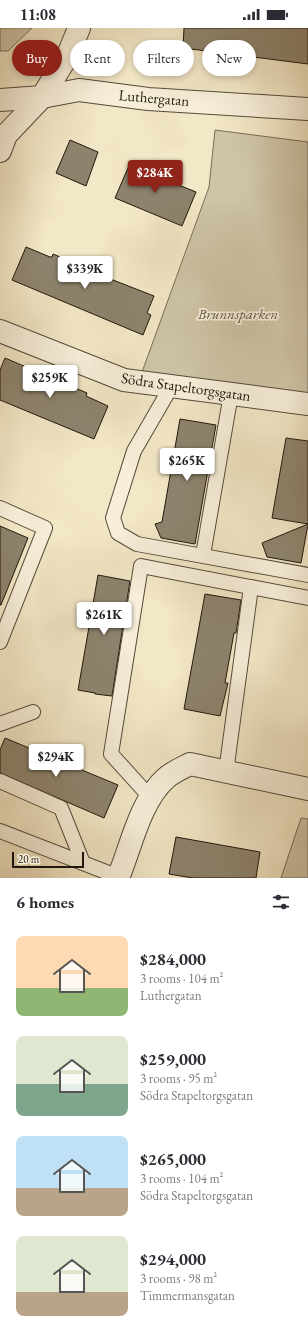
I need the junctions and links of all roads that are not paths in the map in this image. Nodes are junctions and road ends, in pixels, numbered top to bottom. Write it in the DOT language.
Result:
graph roads {
  1 [pos="79,28"];
  2 [pos="42,97"];
  3 [pos="0,100"];
  4 [pos="308,109"];
  5 [pos="0,151"];
  6 [pos="0,331"];
  7 [pos="171,387"];
  8 [pos="231,394"];
  9 [pos="308,404"];
  10 [pos="0,508"];
  11 [pos="203,556"];
  12 [pos="308,574"];
  13 [pos="251,587"];
  14 [pos="308,598"];
  15 [pos="0,642"];
  16 [pos="32,712"];
  17 [pos="0,724"];
  18 [pos="226,772"];
  19 [pos="0,781"];
  20 [pos="308,789"];
  21 [pos="150,797"];
  22 [pos="0,831"];
  23 [pos="83,862"];
  24 [pos="118,877"];
  1 -- 2 [label="street"];
  2 -- 3 [label="street, Luthergatan"];
  2 -- 4 [label="street, Luthergatan"];
  2 -- 5 [label="street"];
  6 -- 7 [label="street, Södra Stapeltorgsgatan"];
  7 -- 8 [label="street, Södra Stapeltorgsgatan"];
  7 -- 11 [label="lane"];
  8 -- 9 [label="street, Södra Stapeltorgsgatan"];
  8 -- 11 [label="lane"];
  10 -- 15 [label="lane"];
  11 -- 12 [label="lane"];
  13 -- 14 [label="lane"];
  13 -- 18 [label="lane"];
  13 -- 21 [label="lane"];
  16 -- 17 [label="lane"];
  18 -- 20 [label="street"];
  18 -- 21 [label="street"];
  19 -- 23 [label="lane"];
  21 -- 24 [label="street"];
  22 -- 23 [label="lane"];
  23 -- 24 [label="lane"];
}
